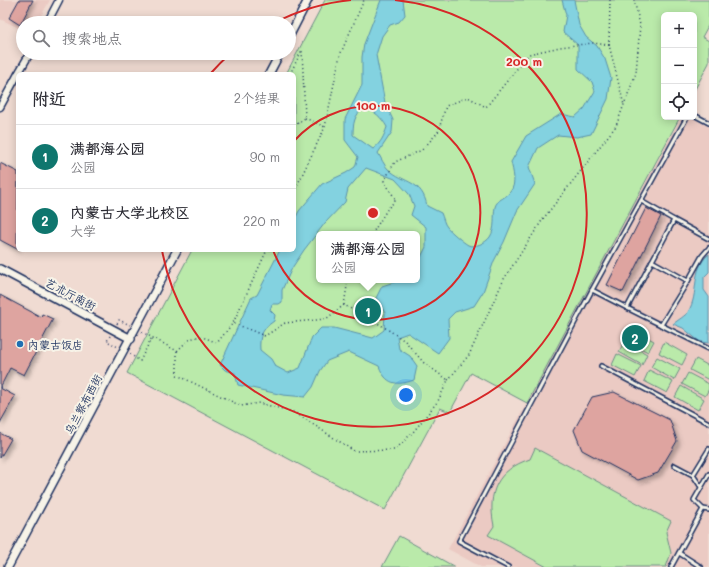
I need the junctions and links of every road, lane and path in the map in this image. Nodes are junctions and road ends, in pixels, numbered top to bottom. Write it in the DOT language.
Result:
graph roads {
  1 [pos="59,0"];
  2 [pos="308,0"];
  3 [pos="364,0"];
  4 [pos="610,0"];
  5 [pos="634,0"];
  6 [pos="50,16"];
  7 [pos="296,23"];
  8 [pos="609,45"];
  9 [pos="26,60"];
  10 [pos="276,60"];
  11 [pos="19,72"];
  12 [pos="270,72"];
  13 [pos="291,72"];
  14 [pos="16,78"];
  15 [pos="624,105"];
  16 [pos="0,107"];
  17 [pos="697,117"];
  18 [pos="305,118"];
  19 [pos="685,120"];
  20 [pos="709,124"];
  21 [pos="296,125"];
  22 [pos="325,126"];
  23 [pos="296,188"];
  24 [pos="641,201"];
  25 [pos="674,220"];
  26 [pos="374,231"];
  27 [pos="709,239"];
  28 [pos="709,248"];
  29 [pos="176,252"];
  30 [pos="266,252"];
  31 [pos="652,261"];
  32 [pos="0,269"];
  33 [pos="688,281"];
  34 [pos="348,283"];
  35 [pos="592,290"];
  36 [pos="344,305"];
  37 [pos="627,308"];
  38 [pos="233,323"];
  39 [pos="661,325"];
  40 [pos="152,337"];
  41 [pos="131,339"];
  42 [pos="709,349"];
  43 [pos="177,351"];
  44 [pos="601,366"];
  45 [pos="448,380"];
  46 [pos="709,423"];
  47 [pos="709,449"];
  48 [pos="674,465"];
  49 [pos="709,474"];
  50 [pos="693,475"];
  51 [pos="705,481"];
  52 [pos="709,484"];
  53 [pos="701,487"];
  54 [pos="703,508"];
  55 [pos="709,510"];
  56 [pos="679,553"];
  57 [pos="8,567"];
  58 [pos="508,567"];
  59 [pos="671,567"];
  60 [pos="701,567"];
  1 -- 6 [label="street"];
  2 -- 7 [label="street"];
  3 -- 22 [label="path"];
  4 -- 8 [label="path"];
  5 -- 15 [label="path"];
  8 -- 15 [label="path"];
  8 -- 26 [label="path"];
  9 -- 11 [label="street"];
  10 -- 12 [label="street"];
  13 -- 18 [label="path"];
  14 -- 16 [label="street"];
  15 -- 45 [label="path"];
  17 -- 20 [label="lane"];
  18 -- 21 [label="path"];
  18 -- 22 [label="path"];
  19 -- 24 [label="lane"];
  22 -- 23 [label="path"];
  24 -- 25 [label="lane"];
  24 -- 35 [label="lane"];
  25 -- 27 [label="lane"];
  25 -- 31 [label="lane"];
  28 -- 33 [label="lane"];
  29 -- 41 [label="street, 乌兰察布西街"];
  30 -- 38 [label="path"];
  31 -- 33 [label="lane"];
  31 -- 37 [label="lane"];
  32 -- 41 [label="street, 艺术厅南街"];
  33 -- 39 [label="lane"];
  34 -- 36 [label="path"];
  35 -- 37 [label="lane"];
  35 -- 58 [label="lane"];
  36 -- 38 [label="path"];
  36 -- 45 [label="path"];
  37 -- 39 [label="lane"];
  38 -- 43 [label="path"];
  39 -- 42 [label="lane"];
  40 -- 43 [label="path"];
  41 -- 57 [label="street, 乌兰察布西街"];
  43 -- 45 [label="path"];
  44 -- 46 [label="lane"];
  47 -- 50 [label="lane"];
  48 -- 50 [label="lane"];
  49 -- 51 [label="lane"];
  50 -- 53 [label="lane"];
  51 -- 52 [label="lane"];
  51 -- 53 [label="lane"];
  53 -- 54 [label="lane"];
  54 -- 55 [label="lane"];
  54 -- 56 [label="lane"];
  56 -- 59 [label="lane"];
  56 -- 60 [label="lane"];
}
